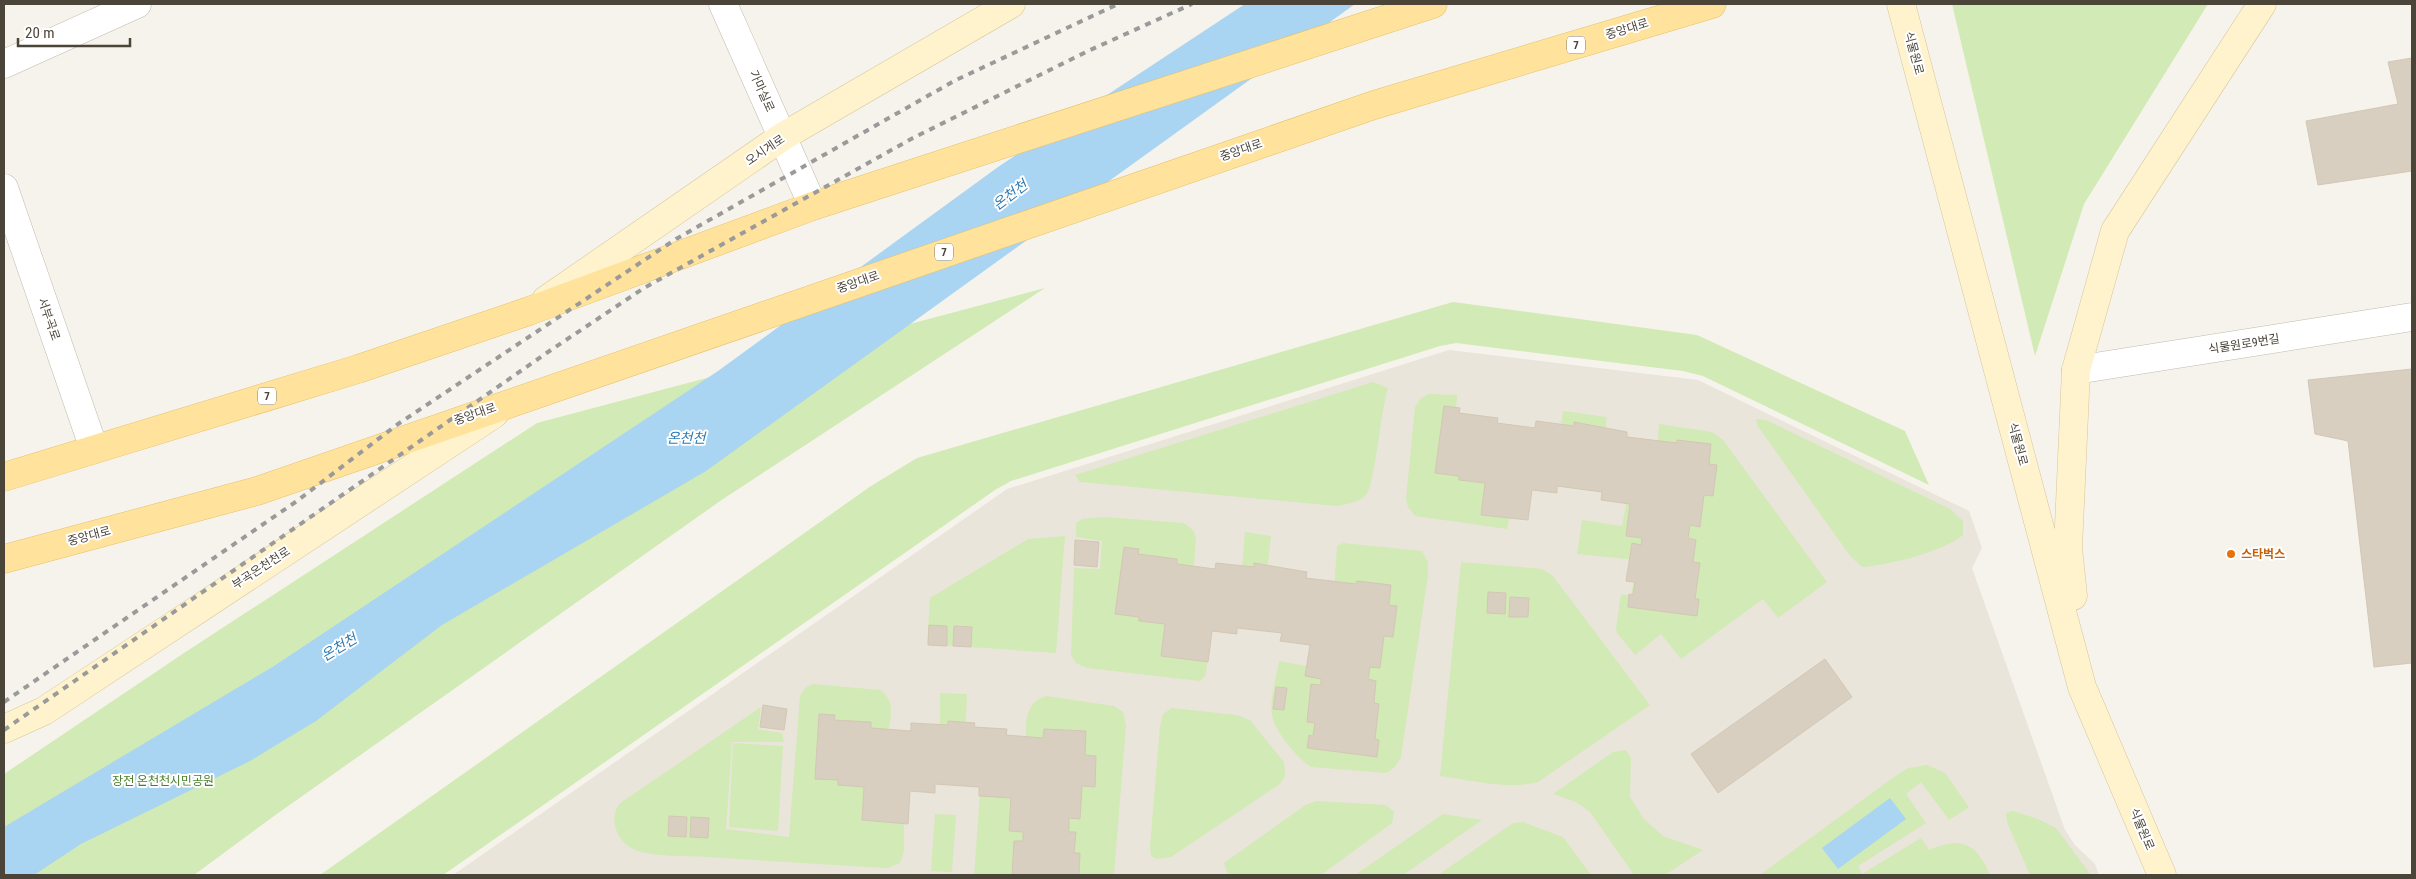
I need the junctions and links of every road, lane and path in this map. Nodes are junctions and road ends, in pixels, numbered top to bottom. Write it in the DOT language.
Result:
graph roads {
  1 [pos="137,4"];
  2 [pos="722,4"];
  3 [pos="1011,4"];
  4 [pos="1433,4"];
  5 [pos="1712,4"];
  6 [pos="1901,4"];
  7 [pos="2262,4"];
  8 [pos="4,64"];
  9 [pos="782,137"];
  10 [pos="4,188"];
  11 [pos="813,206"];
  12 [pos="529,312"];
  13 [pos="2412,317"];
  14 [pos="2076,370"];
  15 [pos="514,400"];
  16 [pos="94,449"];
  17 [pos="4,477"];
  18 [pos="4,559"];
  19 [pos="2082,687"];
  20 [pos="4,729"];
  21 [pos="2162,875"];
  1 -- 8 [label="street"];
  2 -- 9 [label="street, 가마실로"];
  3 -- 9 [label="main road, 오시게로"];
  4 -- 11 [label="main road, 7"];
  5 -- 15 [label="main road, 중앙대로 / 7"];
  6 -- 19 [label="main road, 식물원로"];
  7 -- 14 [label="main road"];
  9 -- 11 [label="street, 가마실로"];
  9 -- 12 [label="main road, 오시게로"];
  10 -- 16 [label="street, 서부곡로"];
  11 -- 12 [label="main road, 7"];
  12 -- 16 [label="main road, 7"];
  13 -- 14 [label="street, 식물원로9번길"];
  14 -- 19 [label="main road"];
  15 -- 18 [label="main road, 중앙대로 / 7"];
  15 -- 20 [label="main road, 부곡온천천로"];
  16 -- 17 [label="main road, 7"];
  19 -- 21 [label="main road, 식물원로"];
}
